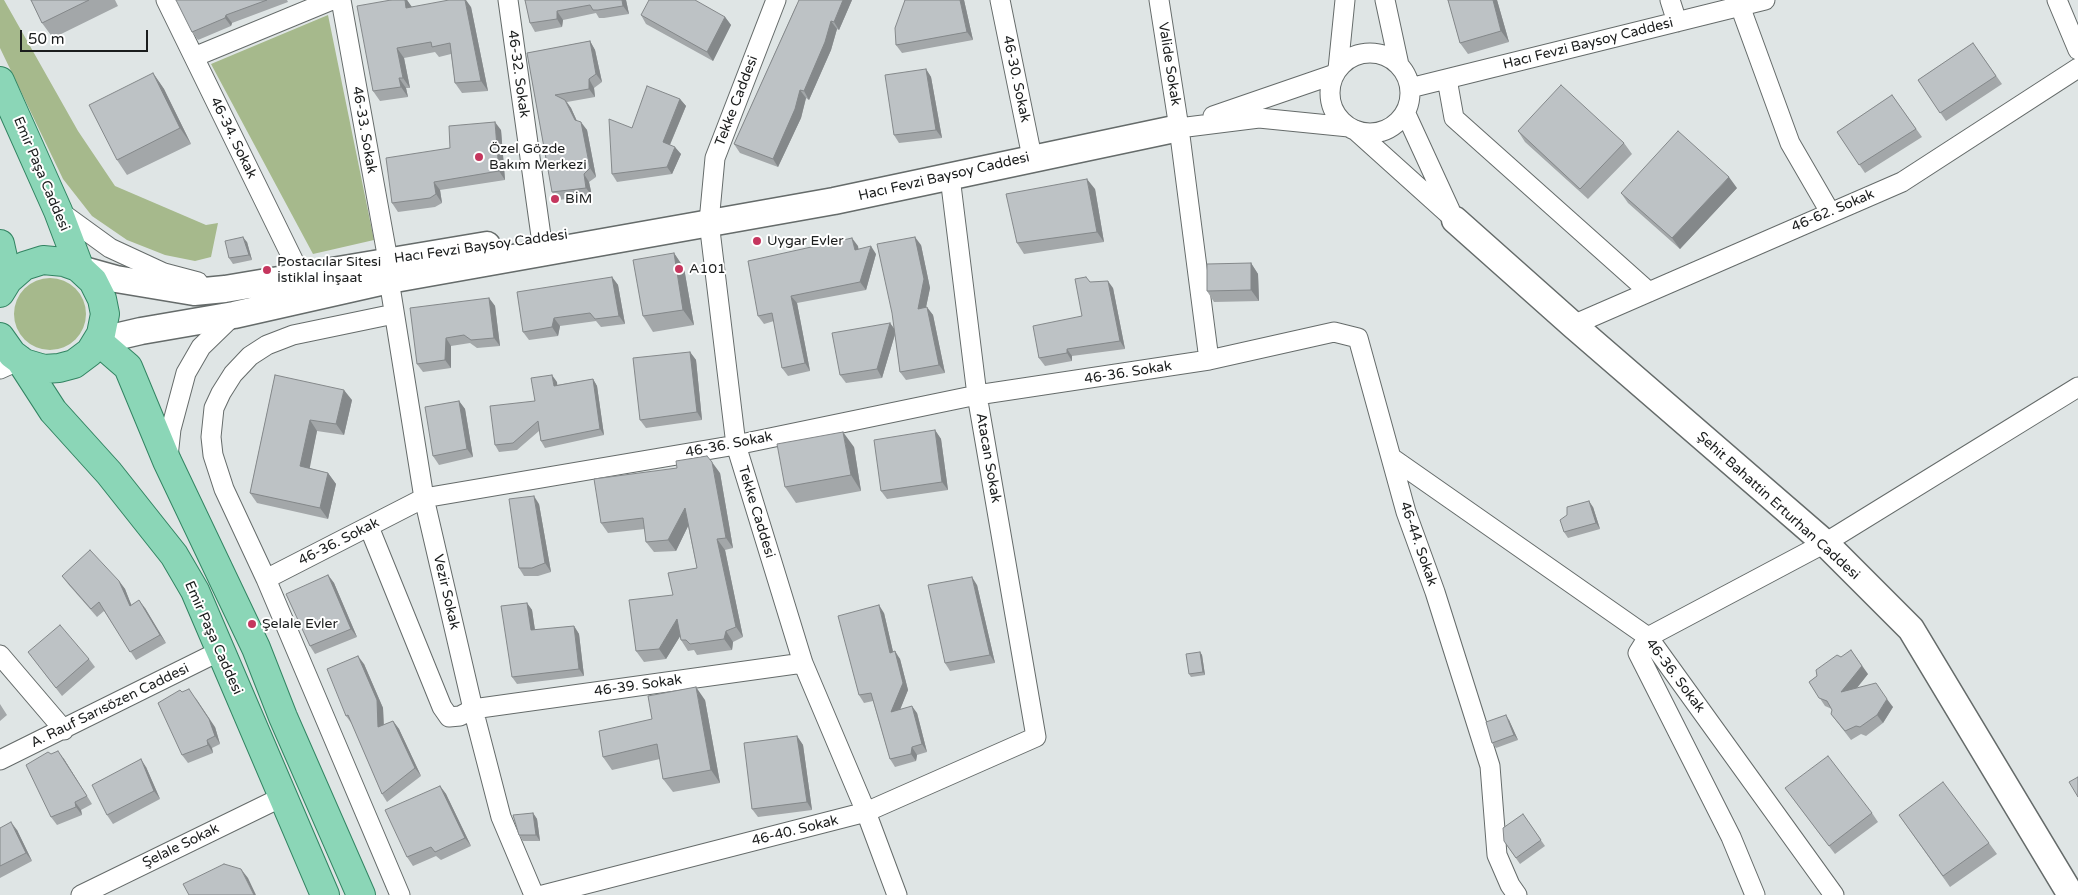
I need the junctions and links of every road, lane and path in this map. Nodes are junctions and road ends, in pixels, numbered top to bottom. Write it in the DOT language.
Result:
graph roads {
  1 [pos="166,0"];
  2 [pos="332,0"];
  3 [pos="341,0"];
  4 [pos="508,0"];
  5 [pos="1000,0"];
  6 [pos="1160,0"];
  7 [pos="1345,0"];
  8 [pos="1385,0"];
  9 [pos="1670,0"];
  10 [pos="1765,0"];
  11 [pos="2057,0"];
  12 [pos="772,2"];
  13 [pos="1740,6"];
  14 [pos="1677,22"];
  15 [pos="2074,34"];
  16 [pos="2078,50"];
  17 [pos="194,57"];
  18 [pos="1399,65"];
  19 [pos="2078,68"];
  20 [pos="1336,72"];
  21 [pos="1447,79"];
  22 [pos="0,81"];
  23 [pos="1410,88"];
  24 [pos="1405,112"];
  25 [pos="1179,128"];
  26 [pos="1352,128"];
  27 [pos="1032,157"];
  28 [pos="950,177"];
  29 [pos="58,211"];
  30 [pos="1830,212"];
  31 [pos="1455,220"];
  32 [pos="708,222"];
  33 [pos="541,236"];
  34 [pos="0,244"];
  35 [pos="80,269"];
  36 [pos="389,270"];
  37 [pos="301,276"];
  38 [pos="3,283"];
  39 [pos="226,289"];
  40 [pos="1649,292"];
  41 [pos="394,314"];
  42 [pos="234,315"];
  43 [pos="1573,325"];
  44 [pos="0,337"];
  45 [pos="98,340"];
  46 [pos="7,359"];
  47 [pos="1209,360"];
  48 [pos="2078,387"];
  49 [pos="978,395"];
  50 [pos="736,445"];
  51 [pos="1392,458"];
  52 [pos="168,461"];
  53 [pos="424,498"];
  54 [pos="369,527"];
  55 [pos="1825,543"];
  56 [pos="266,579"];
  57 [pos="1648,637"];
  58 [pos="220,651"];
  59 [pos="0,655"];
  60 [pos="803,663"];
  61 [pos="473,709"];
  62 [pos="64,730"];
  63 [pos="1036,737"];
  64 [pos="0,760"];
  65 [pos="282,796"];
  66 [pos="866,812"];
  67 [pos="81,895"];
  68 [pos="325,895"];
  69 [pos="361,895"];
  70 [pos="400,895"];
  71 [pos="534,895"];
  72 [pos="543,895"];
  73 [pos="897,895"];
  74 [pos="1517,895"];
  75 [pos="1755,895"];
  76 [pos="1834,895"];
  77 [pos="2072,895"];
  1 -- 17 [label="street, 46-34. Sokak"];
  2 -- 17 [label="street"];
  3 -- 36 [label="street, 46-33. Sokak"];
  4 -- 33 [label="street, 46-32. Sokak"];
  5 -- 27 [label="street, 46-30. Sokak"];
  6 -- 25 [label="street, Valide Sokak"];
  7 -- 20 [label="street"];
  8 -- 18 [label="street"];
  9 -- 14 [label="street"];
  10 -- 13 [label="street, Hacı Fevzi Baysoy Caddesi"];
  11 -- 15 [label="street"];
  12 -- 32 [label="street, Tekke Caddesi"];
  13 -- 14 [label="street, Hacı Fevzi Baysoy Caddesi"];
  13 -- 30 [label="street"];
  14 -- 21 [label="street, Hacı Fevzi Baysoy Caddesi"];
  15 -- 16 [label="street"];
  17 -- 37 [label="street, 46-34. Sokak"];
  18 -- 20 [label="street"];
  18 -- 23 [label="street"];
  19 -- 30 [label="street, 46-62. Sokak"];
  20 -- 25 [label="street, Hacı Fevzi Baysoy Caddesi"];
  20 -- 26 [label="street"];
  21 -- 23 [label="street, Hacı Fevzi Baysoy Caddesi"];
  21 -- 40 [label="street"];
  22 -- 29 [label="main road, Emir Paşa Caddesi"];
  23 -- 24 [label="street"];
  24 -- 26 [label="street"];
  24 -- 31 [label="street, Şehit Bahattin Erturhan Caddesi"];
  25 -- 26 [label="street, Hacı Fevzi Baysoy Caddesi"];
  25 -- 27 [label="street, Hacı Fevzi Baysoy Caddesi"];
  25 -- 47 [label="street, Valide Sokak"];
  26 -- 31 [label="street, Şehit Bahattin Erturhan Caddesi"];
  27 -- 28 [label="street, Hacı Fevzi Baysoy Caddesi"];
  28 -- 32 [label="street, Hacı Fevzi Baysoy Caddesi"];
  28 -- 49 [label="street, Atacan Sokak"];
  29 -- 35 [label="main road, Emir Paşa Caddesi"];
  29 -- 39 [label="street, Hacı Fevzi Baysoy Caddesi"];
  30 -- 40 [label="street, 46-62. Sokak"];
  31 -- 43 [label="street, Şehit Bahattin Erturhan Caddesi"];
  32 -- 33 [label="street, Hacı Fevzi Baysoy Caddesi"];
  32 -- 36 [label="street, Hacı Fevzi Baysoy Caddesi"];
  32 -- 50 [label="street, Tekke Caddesi"];
  33 -- 36 [label="street, Hacı Fevzi Baysoy Caddesi"];
  34 -- 38 [label="main road"];
  35 -- 38 [label="main road"];
  35 -- 39 [label="street, Hacı Fevzi Baysoy Caddesi"];
  35 -- 45 [label="main road"];
  36 -- 37 [label="street, Hacı Fevzi Baysoy Caddesi"];
  36 -- 41 [label="street, Vezir Sokak"];
  36 -- 42 [label="street, Hacı Fevzi Baysoy Caddesi"];
  37 -- 39 [label="street, Hacı Fevzi Baysoy Caddesi"];
  40 -- 43 [label="street, 46-62. Sokak"];
  41 -- 53 [label="street, Vezir Sokak"];
  41 -- 56 [label="street"];
  42 -- 45 [label="street, Hacı Fevzi Baysoy Caddesi"];
  42 -- 52 [label="street"];
  43 -- 55 [label="street, Şehit Bahattin Erturhan Caddesi"];
  44 -- 46 [label="main road, Emir Paşa Caddesi"];
  45 -- 46 [label="main road"];
  45 -- 52 [label="main road"];
  46 -- 58 [label="main road, Emir Paşa Caddesi"];
  47 -- 49 [label="street, 46-36. Sokak"];
  47 -- 51 [label="street, 46-44. Sokak"];
  48 -- 55 [label="street"];
  49 -- 50 [label="street, 46-36. Sokak"];
  49 -- 63 [label="street, Atacan Sokak"];
  50 -- 53 [label="street, 46-36. Sokak"];
  50 -- 60 [label="street, Tekke Caddesi"];
  51 -- 57 [label="street, 46-36. Sokak"];
  51 -- 74 [label="street, 46-44. Sokak"];
  52 -- 69 [label="main road"];
  53 -- 54 [label="street, 46-36. Sokak"];
  53 -- 61 [label="street, Vezir Sokak"];
  54 -- 56 [label="street, 46-36. Sokak"];
  54 -- 61 [label="street, 46-39. Sokak"];
  55 -- 57 [label="street"];
  55 -- 77 [label="street, Şehit Bahattin Erturhan Caddesi"];
  56 -- 70 [label="street"];
  57 -- 75 [label="street"];
  57 -- 76 [label="street, 46-36. Sokak"];
  58 -- 62 [label="street, A. Rauf Sarısözen Caddesi"];
  58 -- 65 [label="main road, Emir Paşa Caddesi"];
  59 -- 62 [label="street"];
  60 -- 61 [label="street, 46-39. Sokak"];
  60 -- 66 [label="street, Tekke Caddesi"];
  61 -- 71 [label="street, Vezir Sokak"];
  62 -- 64 [label="street, A. Rauf Sarısözen Caddesi"];
  63 -- 66 [label="street, 46-40. Sokak"];
  65 -- 67 [label="street, Şelale Sokak"];
  65 -- 68 [label="main road, Emir Paşa Caddesi"];
  66 -- 72 [label="street, 46-40. Sokak"];
  66 -- 73 [label="street, Tekke Caddesi"];
}
